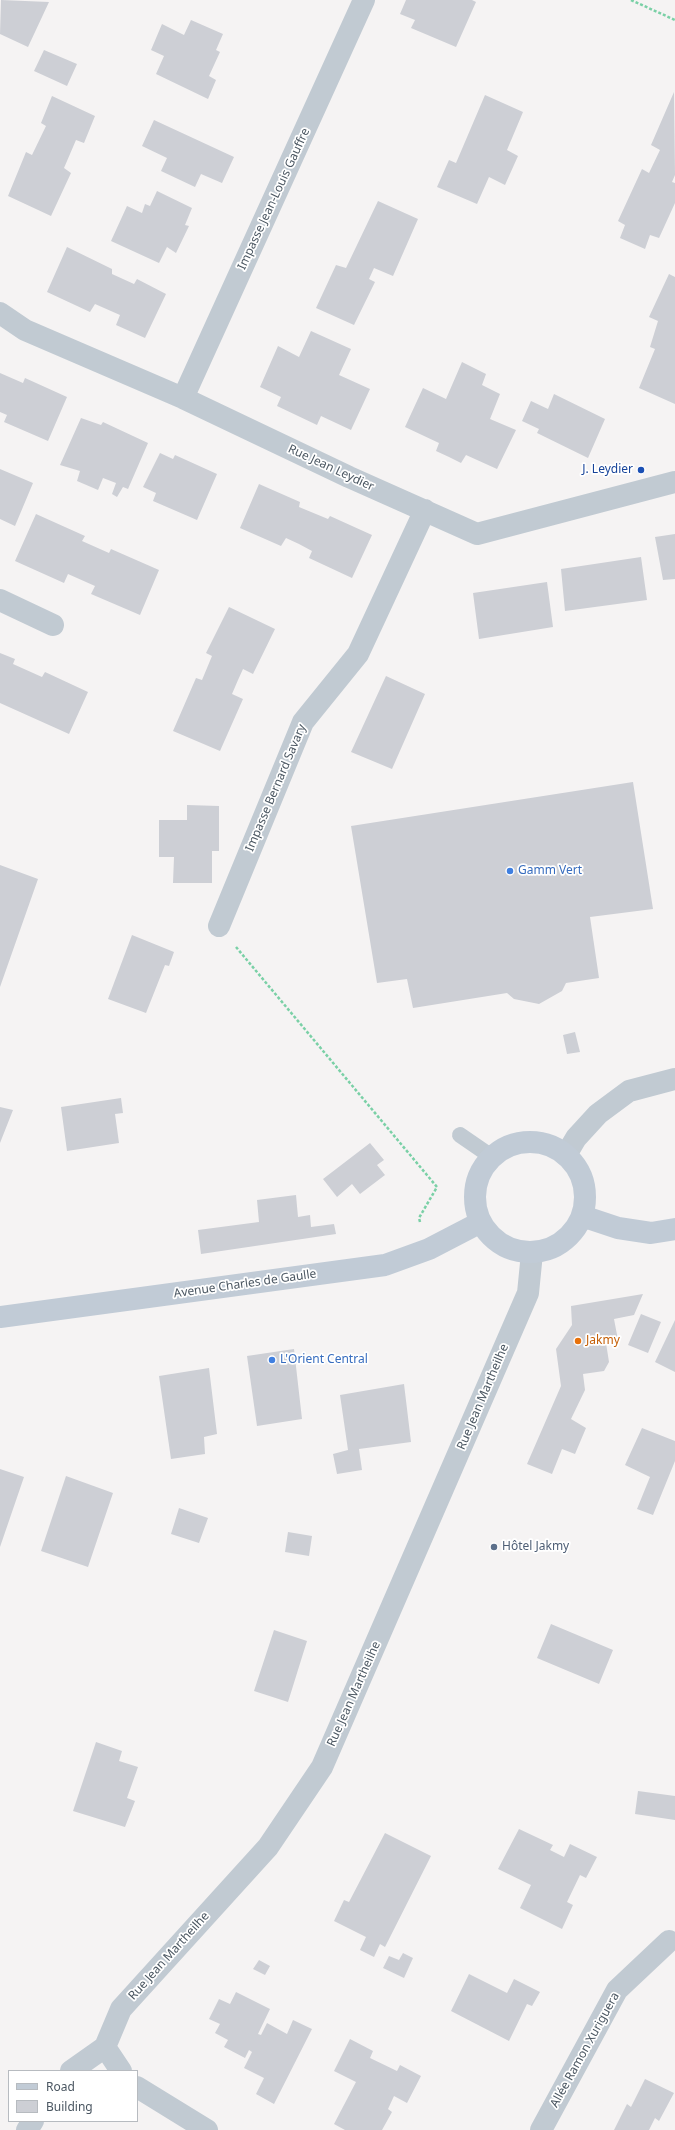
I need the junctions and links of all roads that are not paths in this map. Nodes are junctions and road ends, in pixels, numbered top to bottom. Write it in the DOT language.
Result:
graph roads {
  1 [pos="364,0"];
  2 [pos="0,313"];
  3 [pos="183,398"];
  4 [pos="675,482"];
  5 [pos="425,510"];
  6 [pos="0,600"];
  7 [pos="53,625"];
  8 [pos="219,926"];
  9 [pos="675,1079"];
  10 [pos="460,1135"];
  11 [pos="566,1155"];
  12 [pos="492,1157"];
  13 [pos="582,1216"];
  14 [pos="481,1222"];
  15 [pos="675,1229"];
  16 [pos="532,1253"];
  17 [pos="0,1317"];
  18 [pos="669,1941"];
  19 [pos="105,2047"];
  20 [pos="72,2070"];
  21 [pos="120,2070"];
  22 [pos="138,2088"];
  23 [pos="32,2122"];
  24 [pos="26,2130"];
  25 [pos="207,2130"];
  26 [pos="541,2130"];
  1 -- 3 [label="street, Impasse Jean-Louis Gauffre"];
  2 -- 3 [label="street, Rue Jean Leydier"];
  3 -- 5 [label="street, Rue Jean Leydier"];
  4 -- 5 [label="street, Rue Jean Leydier"];
  5 -- 8 [label="street, Impasse Bernard Savary"];
  6 -- 7 [label="street"];
  9 -- 11 [label="street"];
  10 -- 12 [label="lane"];
  11 -- 12 [label="main road"];
  11 -- 13 [label="main road"];
  12 -- 14 [label="main road"];
  13 -- 15 [label="main road"];
  13 -- 16 [label="main road"];
  14 -- 16 [label="main road"];
  14 -- 17 [label="main road, Avenue Charles de Gaulle"];
  16 -- 19 [label="street, Rue Jean Martheilhe"];
  18 -- 26 [label="street, Allée Ramon Xuriguera"];
  19 -- 20 [label="street"];
  19 -- 21 [label="street"];
  22 -- 25 [label="street"];
  23 -- 24 [label="street"];
}
